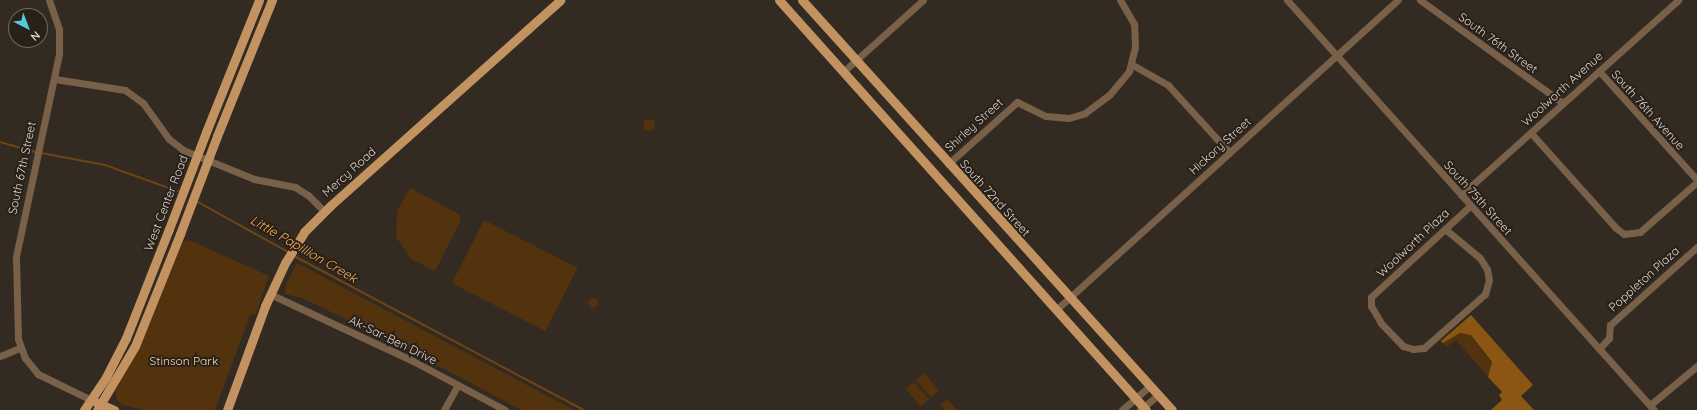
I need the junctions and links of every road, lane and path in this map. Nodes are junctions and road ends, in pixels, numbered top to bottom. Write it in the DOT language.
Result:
graph roads {
  1 [pos="49,0"];
  2 [pos="259,0"];
  3 [pos="272,0"];
  4 [pos="779,0"];
  5 [pos="802,0"];
  6 [pos="922,0"];
  7 [pos="1120,0"];
  8 [pos="1287,0"];
  9 [pos="1398,0"];
  10 [pos="1420,0"];
  11 [pos="1678,0"];
  12 [pos="559,1"];
  13 [pos="1336,56"];
  14 [pos="856,61"];
  15 [pos="1131,64"];
  16 [pos="844,71"];
  17 [pos="1599,71"];
  18 [pos="55,79"];
  19 [pos="1563,103"];
  20 [pos="1530,133"];
  21 [pos="1229,152"];
  22 [pos="948,164"];
  23 [pos="1697,181"];
  24 [pos="1461,195"];
  25 [pos="1470,206"];
  26 [pos="324,211"];
  27 [pos="1445,229"];
  28 [pos="1697,247"];
  29 [pos="270,294"];
  30 [pos="1070,297"];
  31 [pos="1057,309"];
  32 [pos="20,348"];
  33 [pos="1599,349"];
  34 [pos="0,356"];
  35 [pos="1697,366"];
  36 [pos="458,385"];
  37 [pos="1150,386"];
  38 [pos="1158,395"];
  39 [pos="1136,398"];
  40 [pos="91,400"];
  41 [pos="99,407"];
  42 [pos="1652,407"];
  43 [pos="1143,409"];
  44 [pos="84,410"];
  45 [pos="114,410"];
  46 [pos="227,410"];
  47 [pos="444,410"];
  48 [pos="505,410"];
  49 [pos="1122,410"];
  50 [pos="1172,410"];
  1 -- 18 [label="street, South 67th Street"];
  2 -- 40 [label="main road, West Center Road, bridge"];
  3 -- 41 [label="main road, West Center Road, bridge"];
  4 -- 16 [label="main road"];
  5 -- 14 [label="main road, South 72nd Street"];
  6 -- 14 [label="street"];
  7 -- 15 [label="street"];
  8 -- 13 [label="street, South 75th Street"];
  9 -- 13 [label="street, Hickory Street"];
  10 -- 19 [label="street, South 76th Street"];
  11 -- 17 [label="street, Woolworth Avenue"];
  12 -- 26 [label="main road, Mercy Road"];
  13 -- 21 [label="street, Hickory Street"];
  13 -- 24 [label="street, South 75th Street"];
  14 -- 16 [label="street"];
  14 -- 22 [label="main road, South 72nd Street"];
  15 -- 21 [label="street"];
  15 -- 22 [label="street, Shirley Street"];
  16 -- 31 [label="main road"];
  17 -- 19 [label="street, Woolworth Avenue"];
  17 -- 23 [label="street, South 76th Avenue"];
  18 -- 26 [label="street"];
  18 -- 32 [label="street, South 67th Street"];
  19 -- 20 [label="street, Woolworth Avenue"];
  20 -- 23 [label="street"];
  20 -- 24 [label="street, Woolworth Avenue"];
  21 -- 30 [label="street, Hickory Street"];
  22 -- 30 [label="main road, South 72nd Street"];
  24 -- 25 [label="street, South 75th Street"];
  25 -- 27 [label="street, Woolworth Plaza"];
  25 -- 33 [label="street, South 75th Street"];
  26 -- 29 [label="main road, Mercy Road"];
  27 -- 27 [label="street, Woolworth Plaza"];
  28 -- 33 [label="street, Poppleton Plaza"];
  29 -- 36 [label="street, Ak-Sar-Ben Drive"];
  29 -- 46 [label="main road, Mercy Road"];
  30 -- 31 [label="street, Hickory Street"];
  30 -- 37 [label="main road, South 72nd Street"];
  31 -- 39 [label="main road"];
  32 -- 34 [label="street"];
  32 -- 40 [label="street, South 67th Street"];
  33 -- 42 [label="street, South 75th Street"];
  35 -- 42 [label="street"];
  36 -- 47 [label="street"];
  36 -- 48 [label="street, Ak-Sar-Ben Drive"];
  37 -- 38 [label="main road, South 72nd Street"];
  37 -- 39 [label="street"];
  38 -- 43 [label="street"];
  38 -- 50 [label="main road, South 72nd Street"];
  39 -- 43 [label="main road"];
  39 -- 49 [label="street"];
  40 -- 41 [label="main road, South 67th Street"];
  40 -- 44 [label="main road, West Center Road"];
  41 -- 45 [label="main road, South 67th Street"];
}
